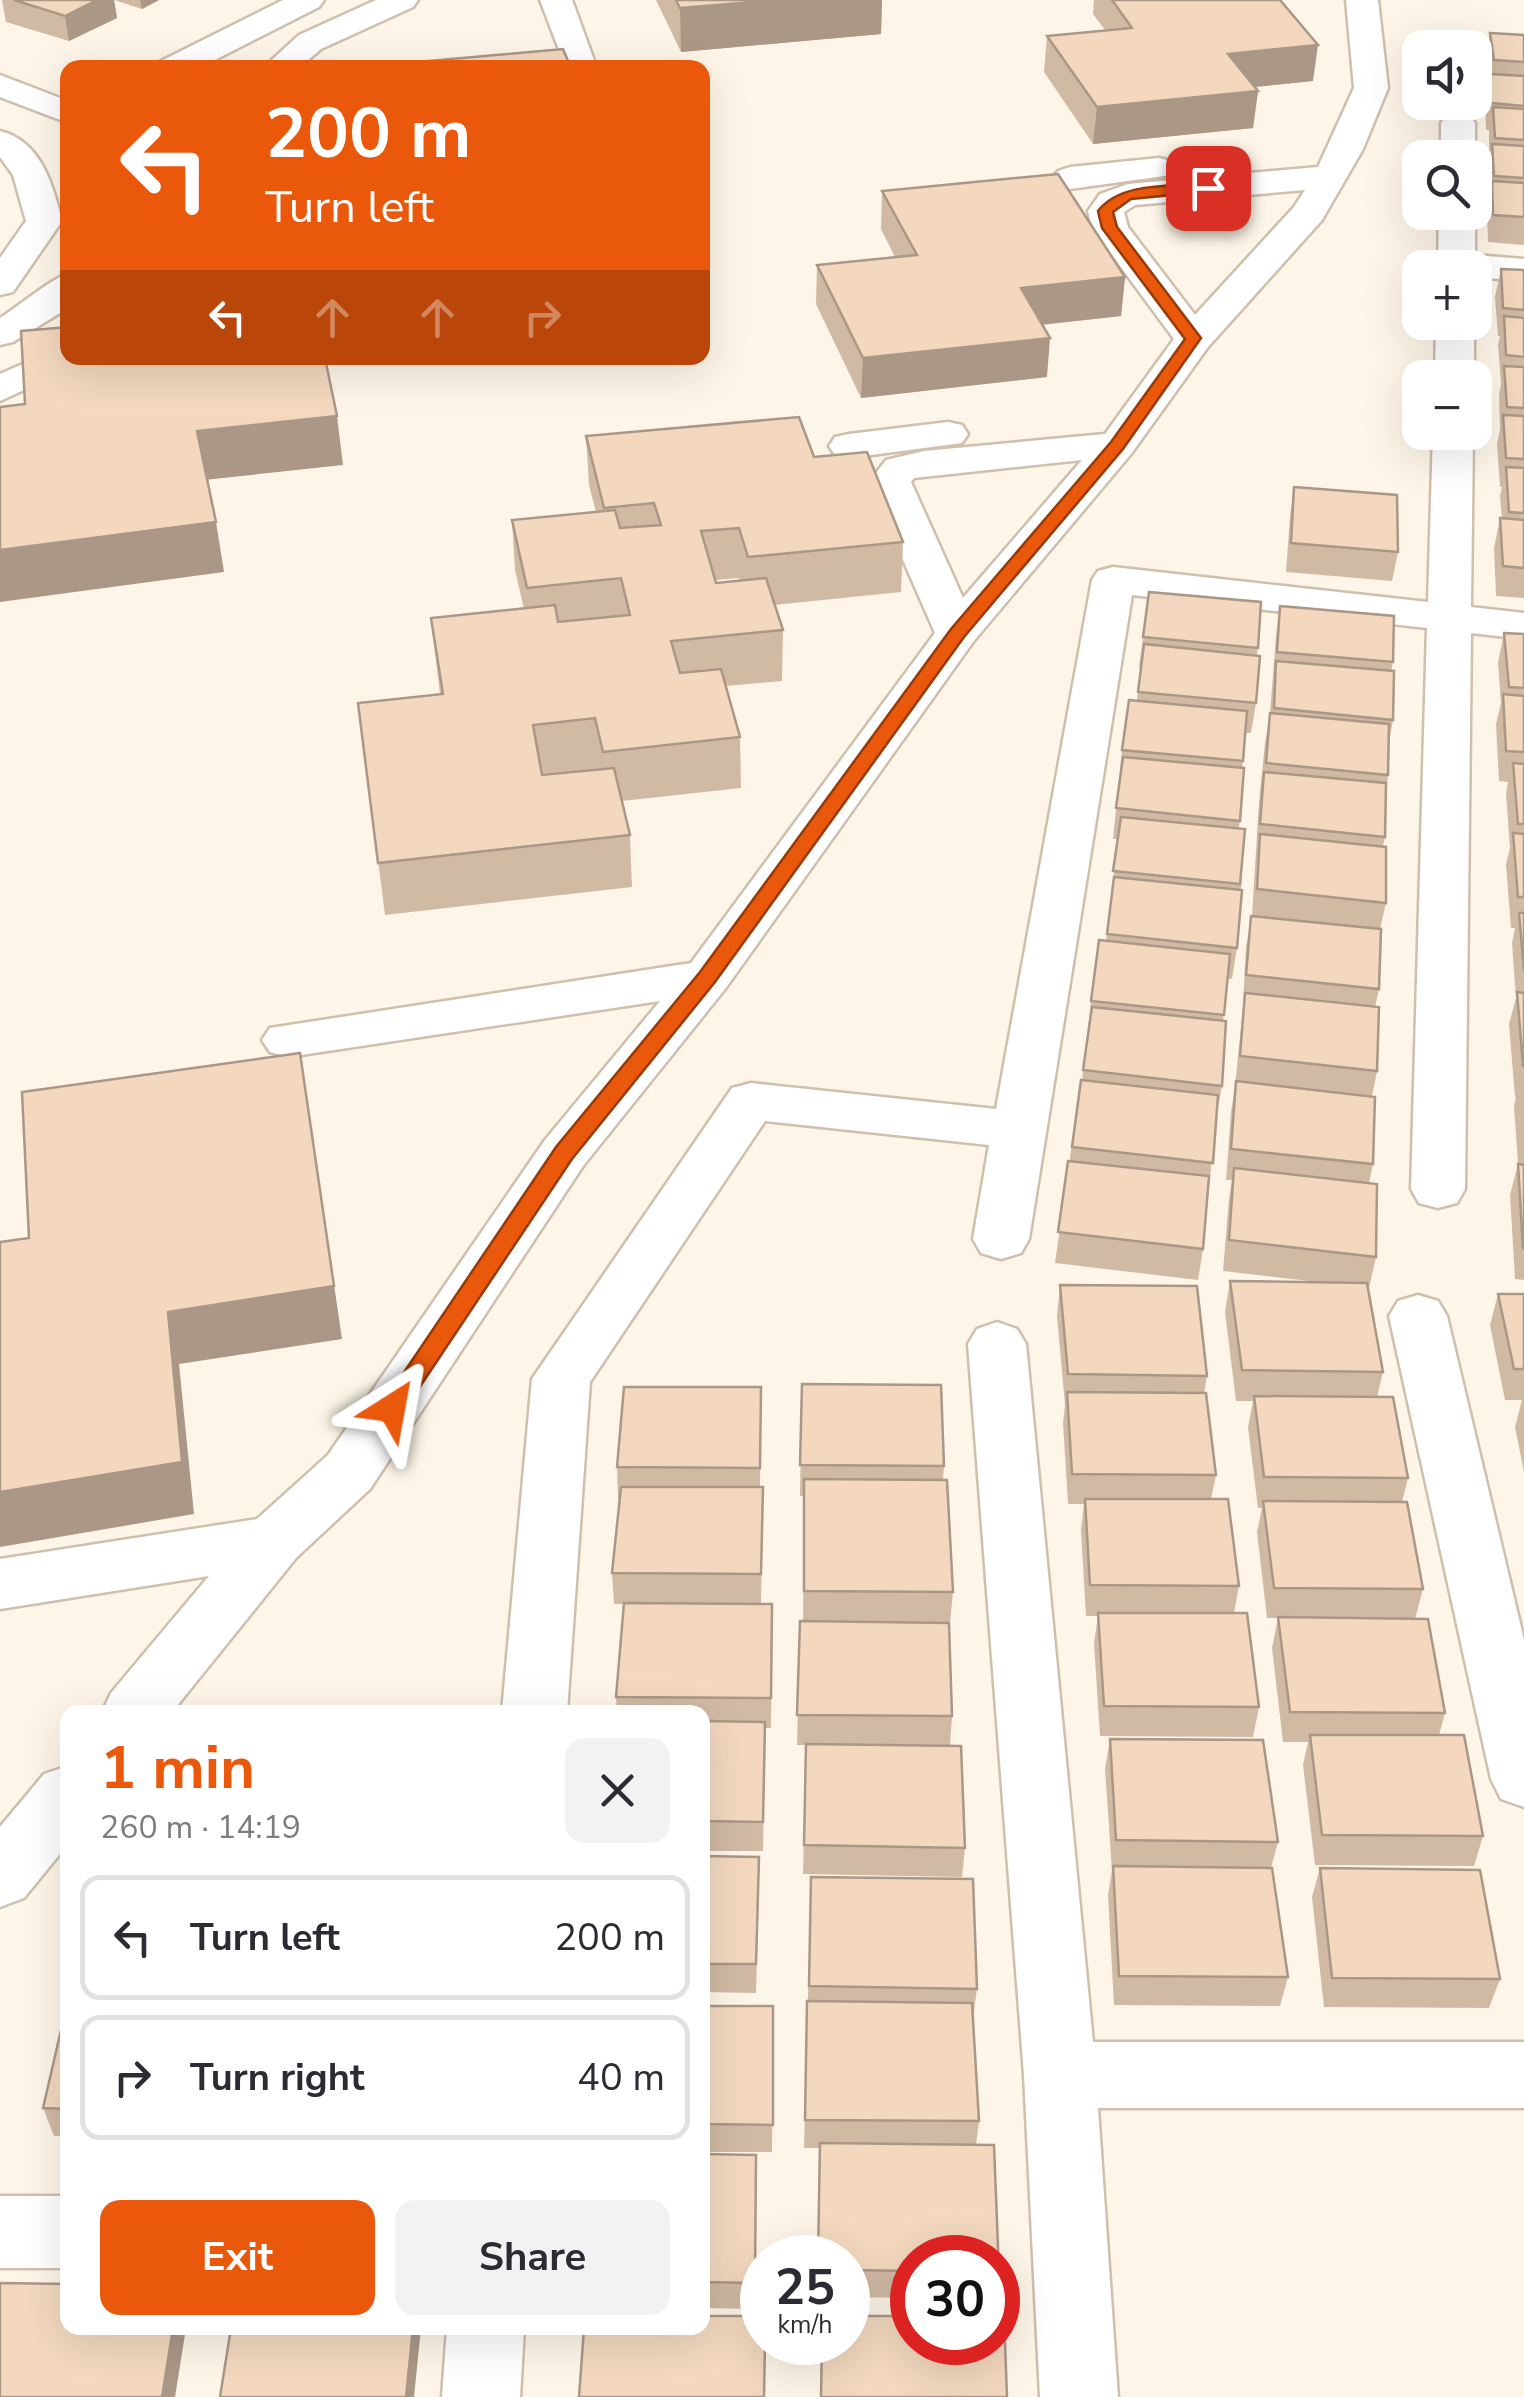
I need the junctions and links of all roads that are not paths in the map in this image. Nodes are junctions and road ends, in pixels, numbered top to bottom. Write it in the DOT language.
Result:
graph roads {
  1 [pos="308,0"];
  2 [pos="402,0"];
  3 [pos="556,0"];
  4 [pos="1362,0"];
  5 [pos="189,60"];
  6 [pos="289,60"];
  7 [pos="579,60"];
  8 [pos="0,85"];
  9 [pos="60,110"];
  10 [pos="60,125"];
  11 [pos="4,143"];
  12 [pos="1336,163"];
  13 [pos="1070,178"];
  14 [pos="1492,268"];
  15 [pos="1524,270"];
  16 [pos="0,284"];
  17 [pos="60,294"];
  18 [pos="0,334"];
  19 [pos="1194,338"];
  20 [pos="60,359"];
  21 [pos="0,389"];
  22 [pos="1128,429"];
  23 [pos="849,446"];
  24 [pos="1453,450"];
  25 [pos="1450,618"];
  26 [pos="1524,626"];
  27 [pos="957,633"];
  28 [pos="707,977"];
  29 [pos="288,1040"];
  30 [pos="1019,1130"];
  31 [pos="1438,1189"];
  32 [pos="1001,1239"];
  33 [pos="1418,1316"];
  34 [pos="997,1344"];
  35 [pos="274,1541"];
  36 [pos="0,1584"];
  37 [pos="140,1705"];
  38 [pos="535,1705"];
  39 [pos="1524,1779"];
  40 [pos="60,1804"];
  41 [pos="0,1877"];
  42 [pos="1060,2075"];
  43 [pos="1524,2075"];
  44 [pos="0,2232"];
  45 [pos="60,2232"];
  46 [pos="485,2335"];
  47 [pos="481,2397"];
  48 [pos="1080,2397"];
  1 -- 5 [label="street"];
  2 -- 6 [label="street"];
  3 -- 7 [label="street"];
  4 -- 12 [label="street"];
  8 -- 9 [label="street"];
  10 -- 11 [label="street"];
  11 -- 16 [label="street"];
  12 -- 13 [label="street"];
  12 -- 19 [label="street"];
  12 -- 19 [label="street"];
  14 -- 15 [label="street"];
  17 -- 18 [label="street"];
  19 -- 22 [label="street"];
  20 -- 21 [label="street"];
  22 -- 23 [label="street"];
  22 -- 27 [label="street"];
  22 -- 27 [label="street"];
  24 -- 25 [label="street"];
  25 -- 26 [label="street"];
  25 -- 30 [label="street"];
  25 -- 31 [label="street"];
  27 -- 28 [label="street"];
  28 -- 29 [label="street"];
  28 -- 35 [label="street"];
  30 -- 32 [label="street"];
  30 -- 38 [label="street"];
  33 -- 39 [label="street"];
  34 -- 42 [label="street"];
  35 -- 36 [label="street"];
  35 -- 37 [label="street"];
  40 -- 41 [label="street"];
  42 -- 43 [label="street"];
  42 -- 48 [label="street"];
  44 -- 45 [label="street"];
  46 -- 47 [label="street"];
}
